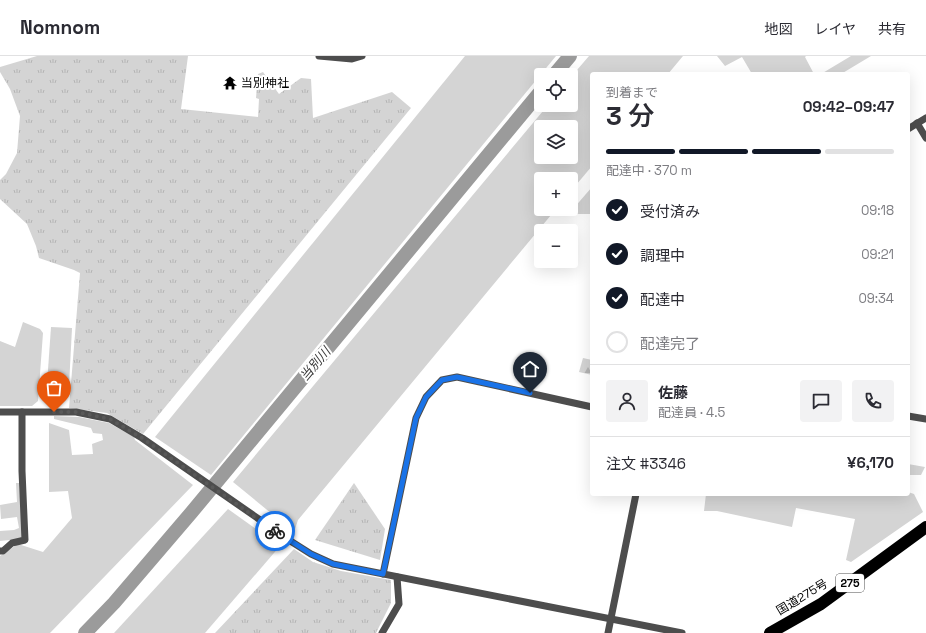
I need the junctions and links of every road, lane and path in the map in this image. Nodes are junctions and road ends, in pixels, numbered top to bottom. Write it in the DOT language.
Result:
graph roads {
  1 [pos="319,56"];
  2 [pos="362,56"];
  3 [pos="926,118"];
  4 [pos="917,123"];
  5 [pos="910,128"];
  6 [pos="926,138"];
  7 [pos="590,407"];
  8 [pos="0,412"];
  9 [pos="22,412"];
  10 [pos="910,416"];
  11 [pos="926,419"];
  12 [pos="636,496"];
  13 [pos="926,527"];
  14 [pos="0,552"];
  15 [pos="383,574"];
  16 [pos="397,577"];
  17 [pos="611,619"];
  18 [pos="382,633"];
  19 [pos="608,633"];
  20 [pos="682,633"];
  21 [pos="770,633"];
  1 -- 2 [label="street"];
  3 -- 4 [label="street"];
  4 -- 5 [label="street"];
  4 -- 6 [label="street"];
  7 -- 15 [label="street"];
  8 -- 9 [label="street"];
  9 -- 14 [label="street"];
  9 -- 15 [label="street"];
  10 -- 11 [label="street"];
  12 -- 17 [label="street"];
  13 -- 21 [label="highway, 国道275号 / 275"];
  15 -- 16 [label="street"];
  16 -- 17 [label="street"];
  16 -- 18 [label="street"];
  17 -- 19 [label="street"];
  17 -- 20 [label="street"];
}
